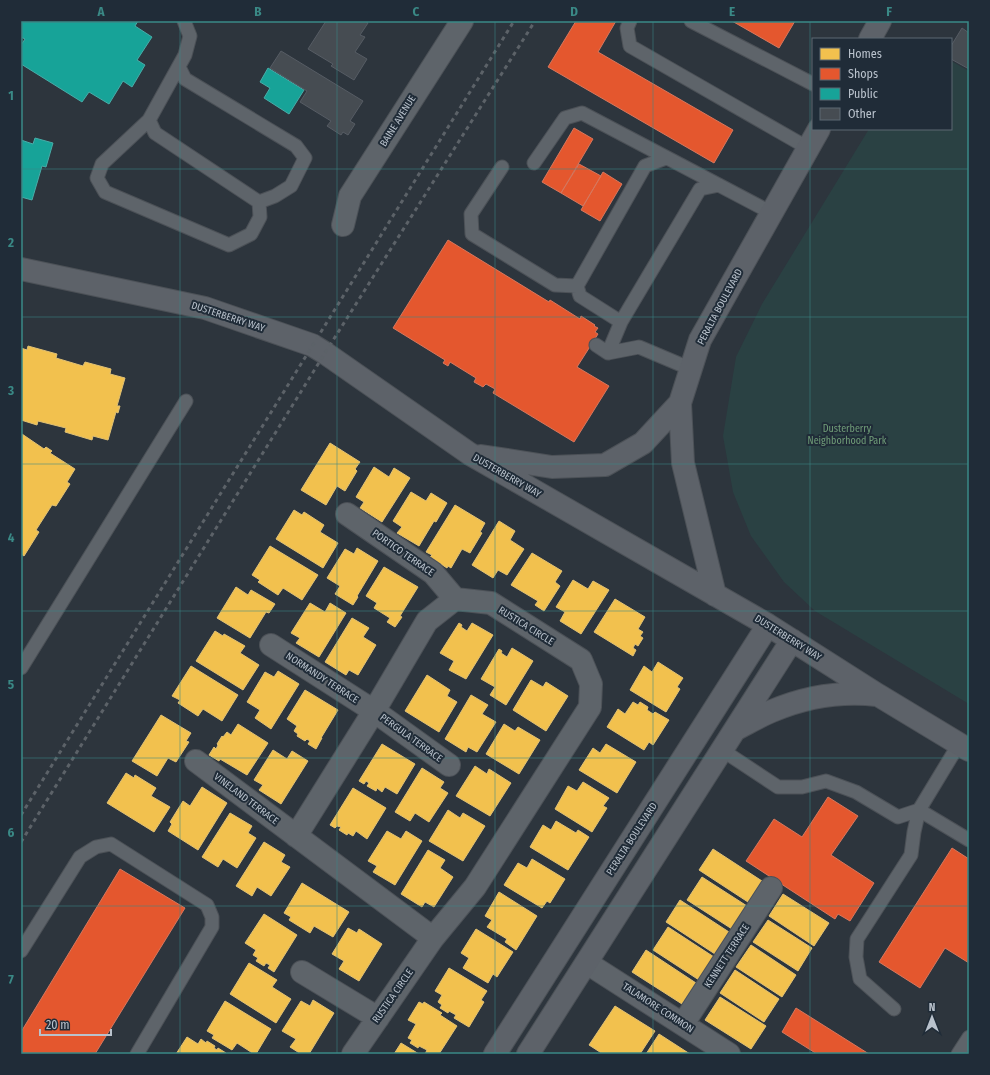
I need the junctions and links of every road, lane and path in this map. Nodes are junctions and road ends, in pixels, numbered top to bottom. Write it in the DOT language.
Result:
graph roads {
  1 [pos="184,21"];
  2 [pos="462,21"];
  3 [pos="630,21"];
  4 [pos="691,21"];
  5 [pos="880,21"];
  6 [pos="871,38"];
  7 [pos="179,66"];
  8 [pos="812,83"];
  9 [pos="149,120"];
  10 [pos="818,130"];
  11 [pos="808,148"];
  12 [pos="666,158"];
  13 [pos="534,163"];
  14 [pos="502,167"];
  15 [pos="719,186"];
  16 [pos="259,202"];
  17 [pos="772,213"];
  18 [pos="343,225"];
  19 [pos="21,268"];
  20 [pos="577,286"];
  21 [pos="621,322"];
  22 [pos="596,345"];
  23 [pos="608,353"];
  24 [pos="691,369"];
  25 [pos="186,401"];
  26 [pos="680,403"];
  27 [pos="470,454"];
  28 [pos="347,514"];
  29 [pos="716,595"];
  30 [pos="455,599"];
  31 [pos="768,625"];
  32 [pos="792,640"];
  33 [pos="271,645"];
  34 [pos="21,668"];
  35 [pos="878,695"];
  36 [pos="374,711"];
  37 [pos="735,729"];
  38 [pos="964,747"];
  39 [pos="722,750"];
  40 [pos="196,761"];
  41 [pos="449,765"];
  42 [pos="919,810"];
  43 [pos="296,836"];
  44 [pos="969,840"];
  45 [pos="771,888"];
  46 [pos="433,938"];
  47 [pos="21,951"];
  48 [pos="587,963"];
  49 [pos="302,972"];
  50 [pos="894,1009"];
  51 [pos="378,1018"];
  52 [pos="682,1024"];
  53 [pos="969,1037"];
  54 [pos="137,1054"];
  55 [pos="353,1054"];
  56 [pos="495,1054"];
  57 [pos="528,1054"];
  58 [pos="729,1054"];
  59 [pos="958,1054"];
  1 -- 7 [label="lane"];
  2 -- 18 [label="street, BAINE AVENUE"];
  3 -- 11 [label="lane"];
  4 -- 8 [label="lane"];
  5 -- 6 [label="main road"];
  7 -- 9 [label="lane"];
  7 -- 16 [label="lane"];
  9 -- 16 [label="lane"];
  9 -- 16 [label="lane"];
  10 -- 11 [label="main road, PERALTA BOULEVARD"];
  11 -- 17 [label="main road, PERALTA BOULEVARD"];
  12 -- 13 [label="lane"];
  12 -- 15 [label="lane"];
  12 -- 20 [label="lane"];
  14 -- 20 [label="lane"];
  15 -- 17 [label="lane"];
  15 -- 21 [label="lane"];
  17 -- 24 [label="main road, PERALTA BOULEVARD"];
  19 -- 27 [label="main road, DUSTERBERRY WAY"];
  20 -- 21 [label="lane"];
  21 -- 23 [label="lane"];
  22 -- 23 [label="lane"];
  23 -- 24 [label="lane"];
  24 -- 26 [label="main road, PERALTA BOULEVARD"];
  25 -- 34 [label="lane"];
  26 -- 27 [label="main road"];
  26 -- 29 [label="main road, PERALTA BOULEVARD"];
  27 -- 29 [label="main road, DUSTERBERRY WAY"];
  28 -- 30 [label="street, PORTICO TERRACE"];
  29 -- 31 [label="main road, DUSTERBERRY WAY"];
  30 -- 36 [label="street"];
  30 -- 46 [label="street, RUSTICA CIRCLE"];
  31 -- 32 [label="main road, DUSTERBERRY WAY"];
  31 -- 56 [label="main road, PERALTA BOULEVARD"];
  32 -- 35 [label="main road, DUSTERBERRY WAY"];
  32 -- 37 [label="main road"];
  33 -- 36 [label="street, NORMANDY TERRACE"];
  35 -- 37 [label="main road"];
  35 -- 38 [label="main road, DUSTERBERRY WAY"];
  36 -- 41 [label="street, PERGULA TERRACE"];
  36 -- 43 [label="street"];
  37 -- 39 [label="main road"];
  38 -- 42 [label="lane"];
  39 -- 42 [label="lane"];
  39 -- 48 [label="main road"];
  40 -- 43 [label="street, VINELAND TERRACE"];
  42 -- 44 [label="lane"];
  42 -- 50 [label="lane"];
  43 -- 46 [label="street"];
  45 -- 52 [label="street, KENNETT TERRACE"];
  46 -- 51 [label="street, RUSTICA CIRCLE"];
  47 -- 54 [label="lane"];
  48 -- 52 [label="street, TALAMORE COMMON"];
  48 -- 57 [label="main road"];
  49 -- 51 [label="street"];
  51 -- 55 [label="street, RUSTICA CIRCLE"];
  52 -- 58 [label="street, TALAMORE COMMON"];
  53 -- 59 [label="lane"];
}
